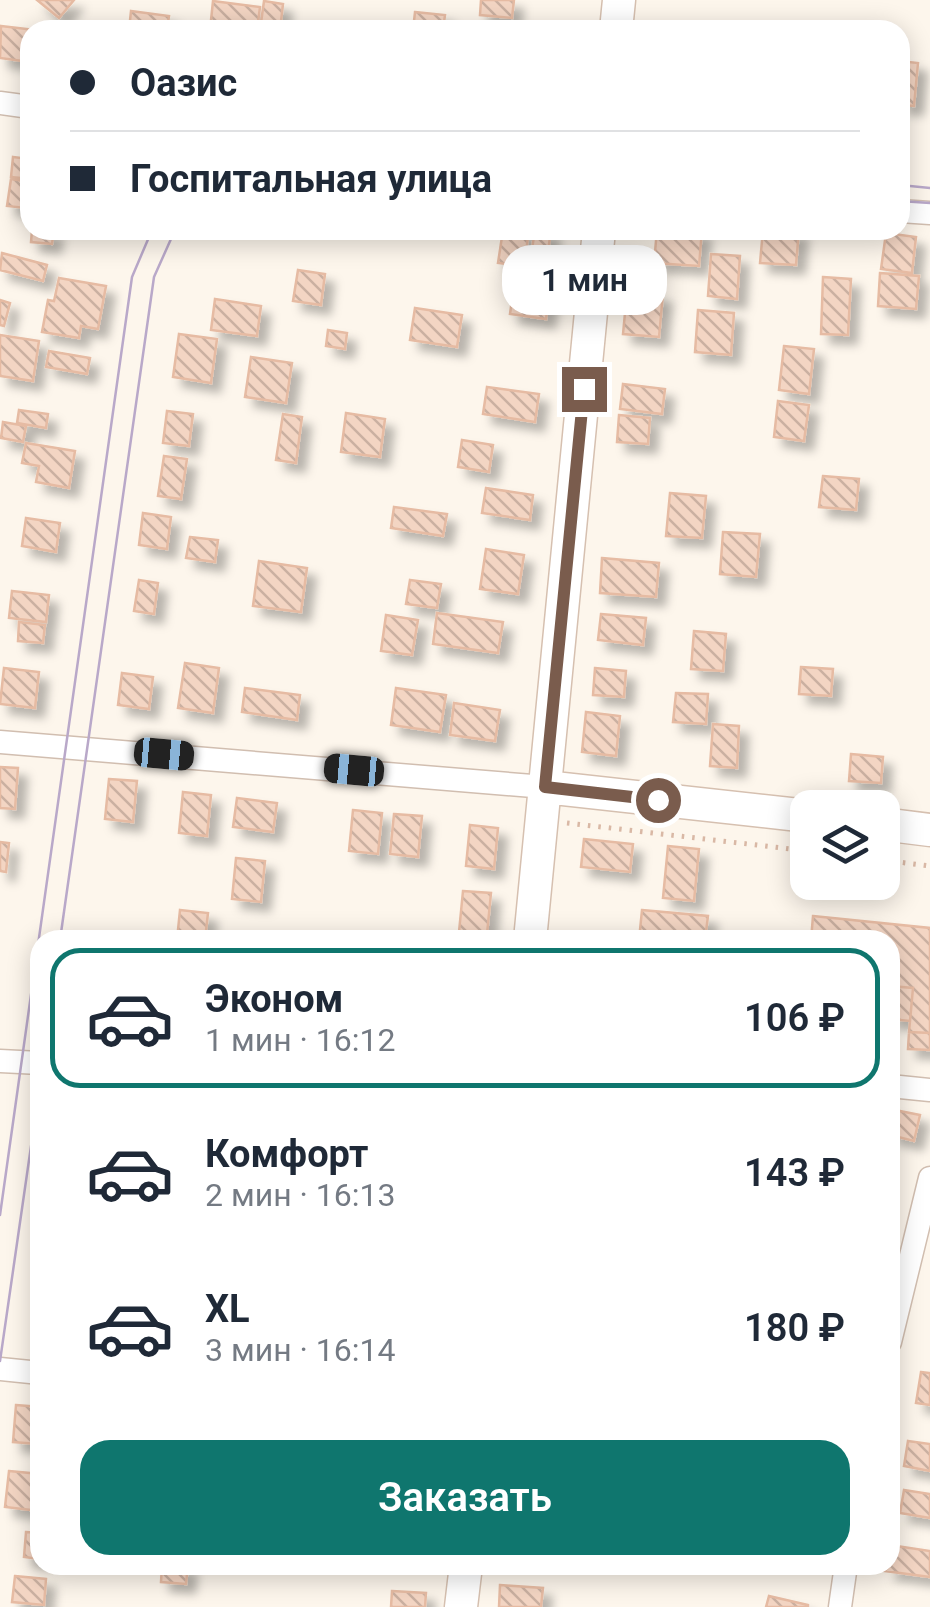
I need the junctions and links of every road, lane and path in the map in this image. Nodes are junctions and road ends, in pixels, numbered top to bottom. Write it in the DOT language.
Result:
graph roads {
  1 [pos="598,240"];
  2 [pos="0,742"];
  3 [pos="543,804"];
  4 [pos="790,815"];
  5 [pos="900,826"];
  6 [pos="930,830"];
  7 [pos="790,849"];
  8 [pos="900,862"];
  9 [pos="930,866"];
  10 [pos="531,930"];
  11 [pos="0,1061"];
  12 [pos="30,1062"];
  13 [pos="900,1087"];
  14 [pos="930,1090"];
  15 [pos="930,1178"];
  16 [pos="900,1301"];
  17 [pos="0,1369"];
  18 [pos="30,1372"];
  19 [pos="465,1575"];
  20 [pos="845,1575"];
  21 [pos="462,1607"];
  22 [pos="840,1607"];
  1 -- 3 [label="main road"];
  2 -- 3 [label="street"];
  3 -- 4 [label="main road"];
  3 -- 7 [label="path"];
  3 -- 10 [label="main road"];
  5 -- 6 [label="main road"];
  8 -- 9 [label="path"];
  11 -- 12 [label="street"];
  13 -- 14 [label="street"];
  15 -- 16 [label="street"];
  17 -- 18 [label="street"];
  19 -- 21 [label="main road"];
  20 -- 22 [label="street"];
}
